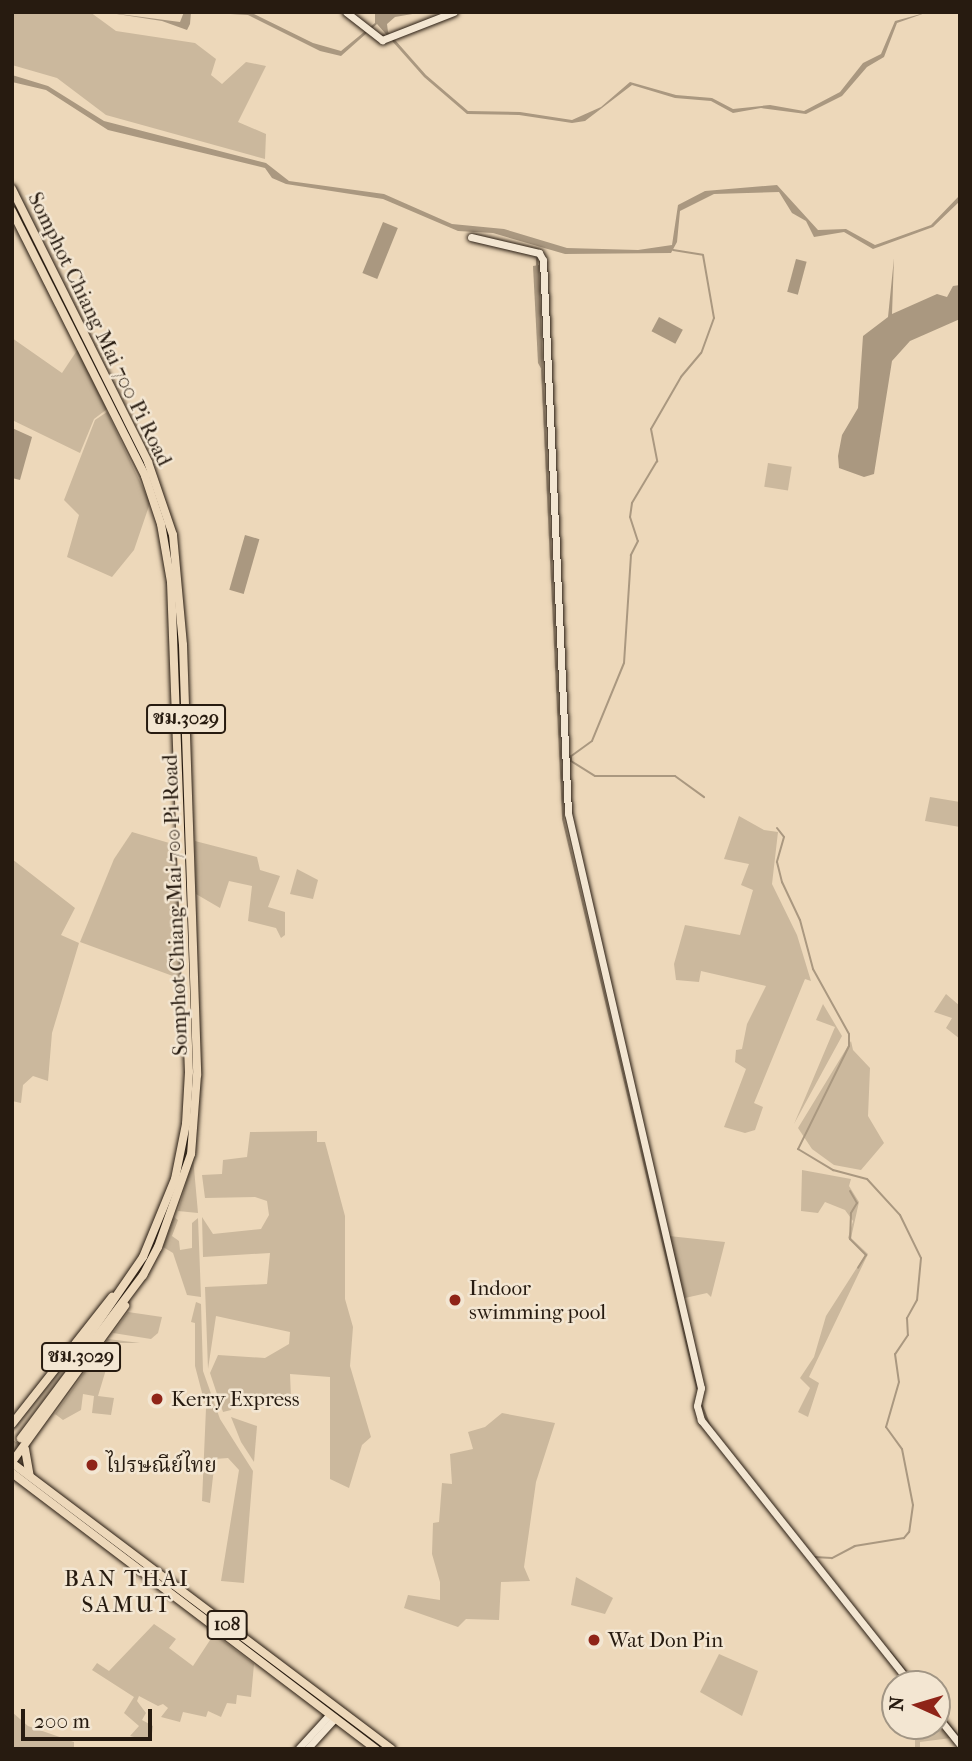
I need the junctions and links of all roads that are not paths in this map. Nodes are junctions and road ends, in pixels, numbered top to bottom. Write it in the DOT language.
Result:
graph roads {
  1 [pos="346,12"];
  2 [pos="454,12"];
  3 [pos="12,189"];
  4 [pos="12,211"];
  5 [pos="471,237"];
  6 [pos="133,1274"];
  7 [pos="12,1424"];
  8 [pos="21,1440"];
  9 [pos="12,1449"];
  10 [pos="12,1463"];
  11 [pos="12,1473"];
  12 [pos="28,1480"];
  13 [pos="12,1481"];
  14 [pos="899,1670"];
  15 [pos="332,1716"];
  16 [pos="298,1749"];
  17 [pos="307,1749"];
  18 [pos="376,1749"];
  19 [pos="391,1749"];
  1 -- 2 [label="street"];
  3 -- 8 [label="main road, Somphot Chiang Mai 700 Pi Road / ชม.3029"];
  4 -- 6 [label="main road, Somphot Chiang Mai 700 Pi Road / ชม.3029"];
  5 -- 14 [label="street"];
  6 -- 7 [label="main road"];
  6 -- 8 [label="main road, Somphot Chiang Mai 700 Pi Road / ชม.3029"];
  8 -- 9 [label="main road"];
  8 -- 10 [label="main road"];
  8 -- 12 [label="main road"];
  10 -- 12 [label="main road, 108"];
  11 -- 12 [label="main road, 108"];
  12 -- 13 [label="main road"];
  12 -- 15 [label="main road, 108"];
  12 -- 19 [label="main road, 108"];
  15 -- 16 [label="street"];
  15 -- 17 [label="street"];
  15 -- 18 [label="main road, 108"];
}
